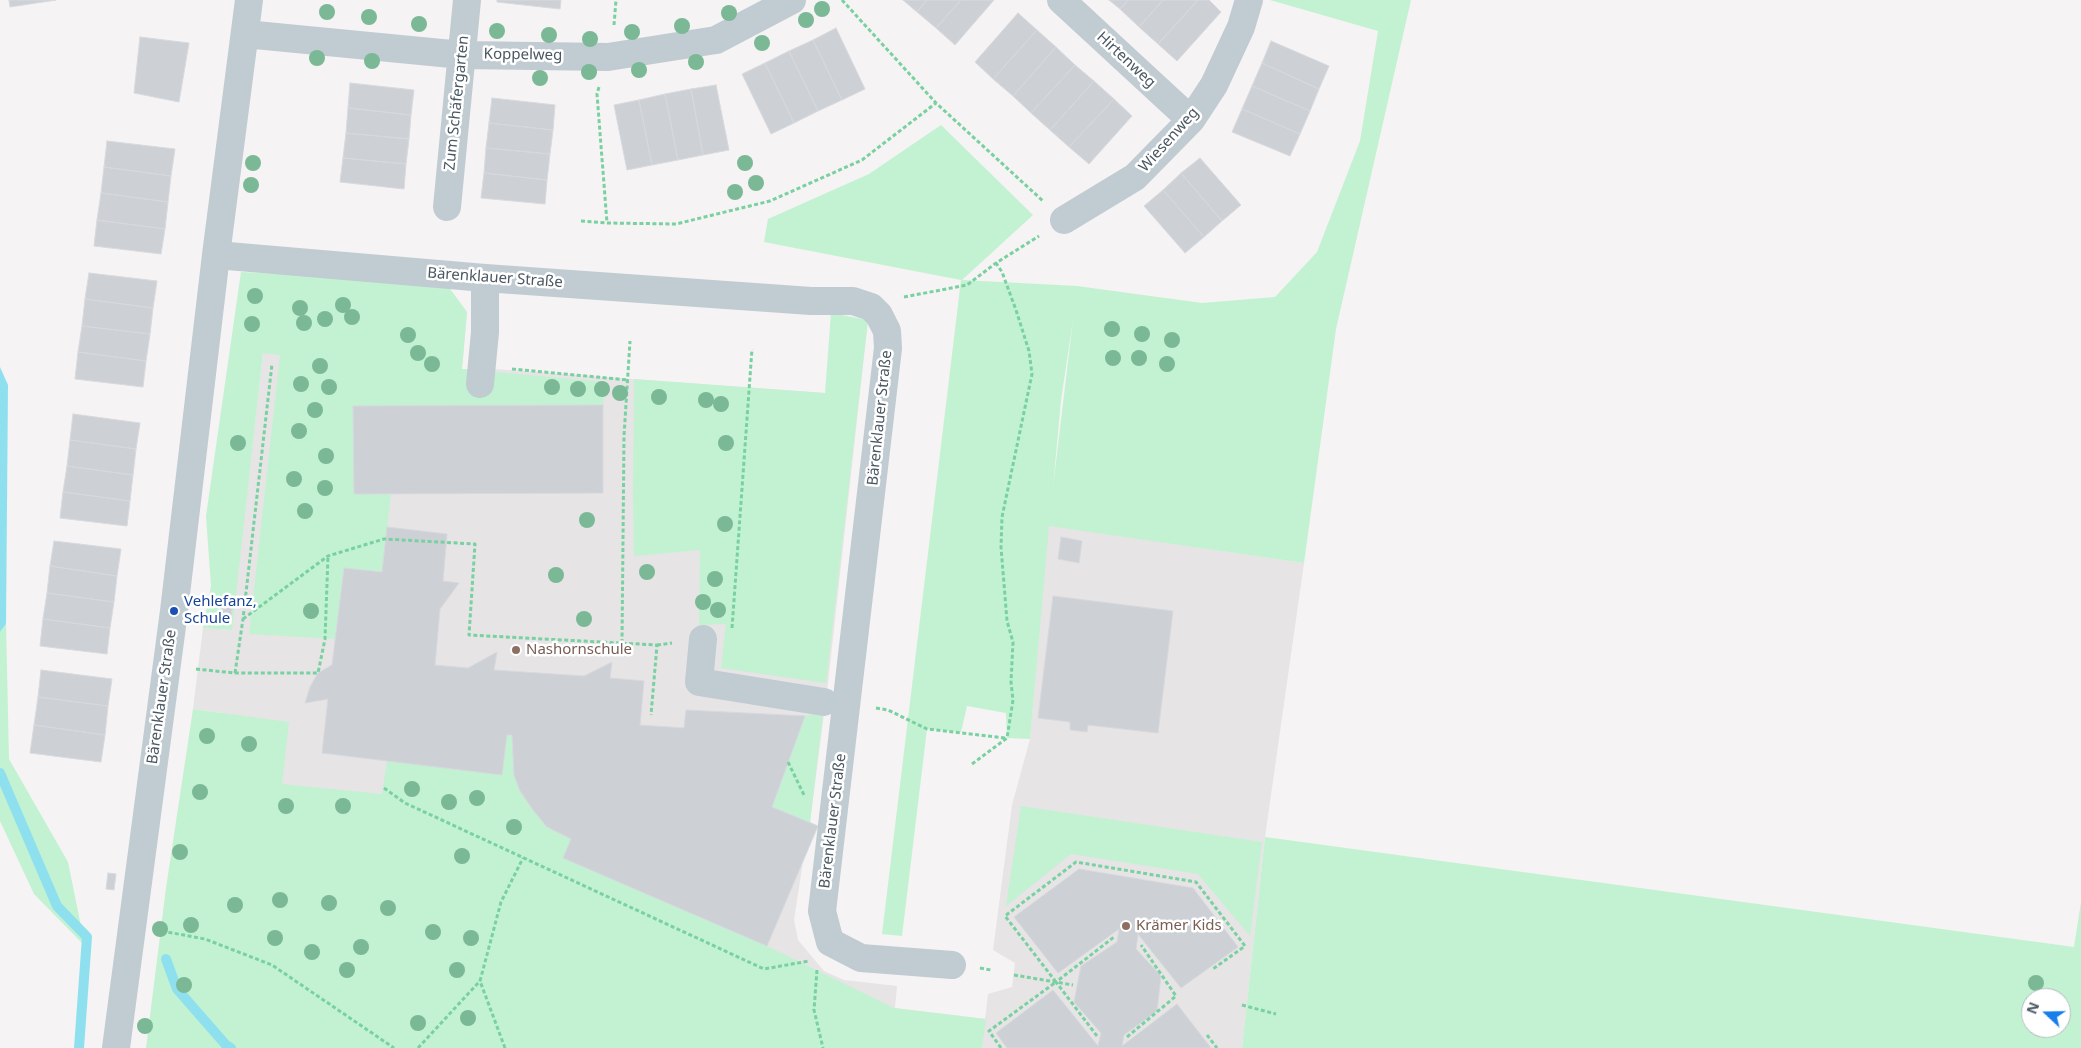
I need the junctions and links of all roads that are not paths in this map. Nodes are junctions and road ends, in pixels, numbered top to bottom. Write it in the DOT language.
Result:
graph roads {
  1 [pos="249,0"];
  2 [pos="467,0"];
  3 [pos="792,0"];
  4 [pos="1061,0"];
  5 [pos="1249,0"];
  6 [pos="244,34"];
  7 [pos="462,54"];
  8 [pos="1191,120"];
  9 [pos="446,207"];
  10 [pos="1064,220"];
  11 [pos="216,255"];
  12 [pos="485,278"];
  13 [pos="481,375"];
  14 [pos="703,639"];
  15 [pos="835,705"];
  16 [pos="952,965"];
  17 [pos="116,1048"];
  1 -- 6 [label="street, Bärenklauer Straße"];
  2 -- 7 [label="street, Zum Schäfergarten"];
  3 -- 7 [label="street, Koppelweg"];
  4 -- 8 [label="street, Hirtenweg"];
  5 -- 8 [label="street, Wiesenweg"];
  6 -- 7 [label="street, Koppelweg"];
  6 -- 11 [label="street, Bärenklauer Straße"];
  7 -- 9 [label="street, Zum Schäfergarten"];
  8 -- 10 [label="street, Wiesenweg"];
  11 -- 12 [label="street, Bärenklauer Straße"];
  11 -- 17 [label="street, Bärenklauer Straße"];
  12 -- 13 [label="street"];
  12 -- 15 [label="street, Bärenklauer Straße"];
  14 -- 15 [label="street"];
  15 -- 16 [label="street, Bärenklauer Straße"];
}
